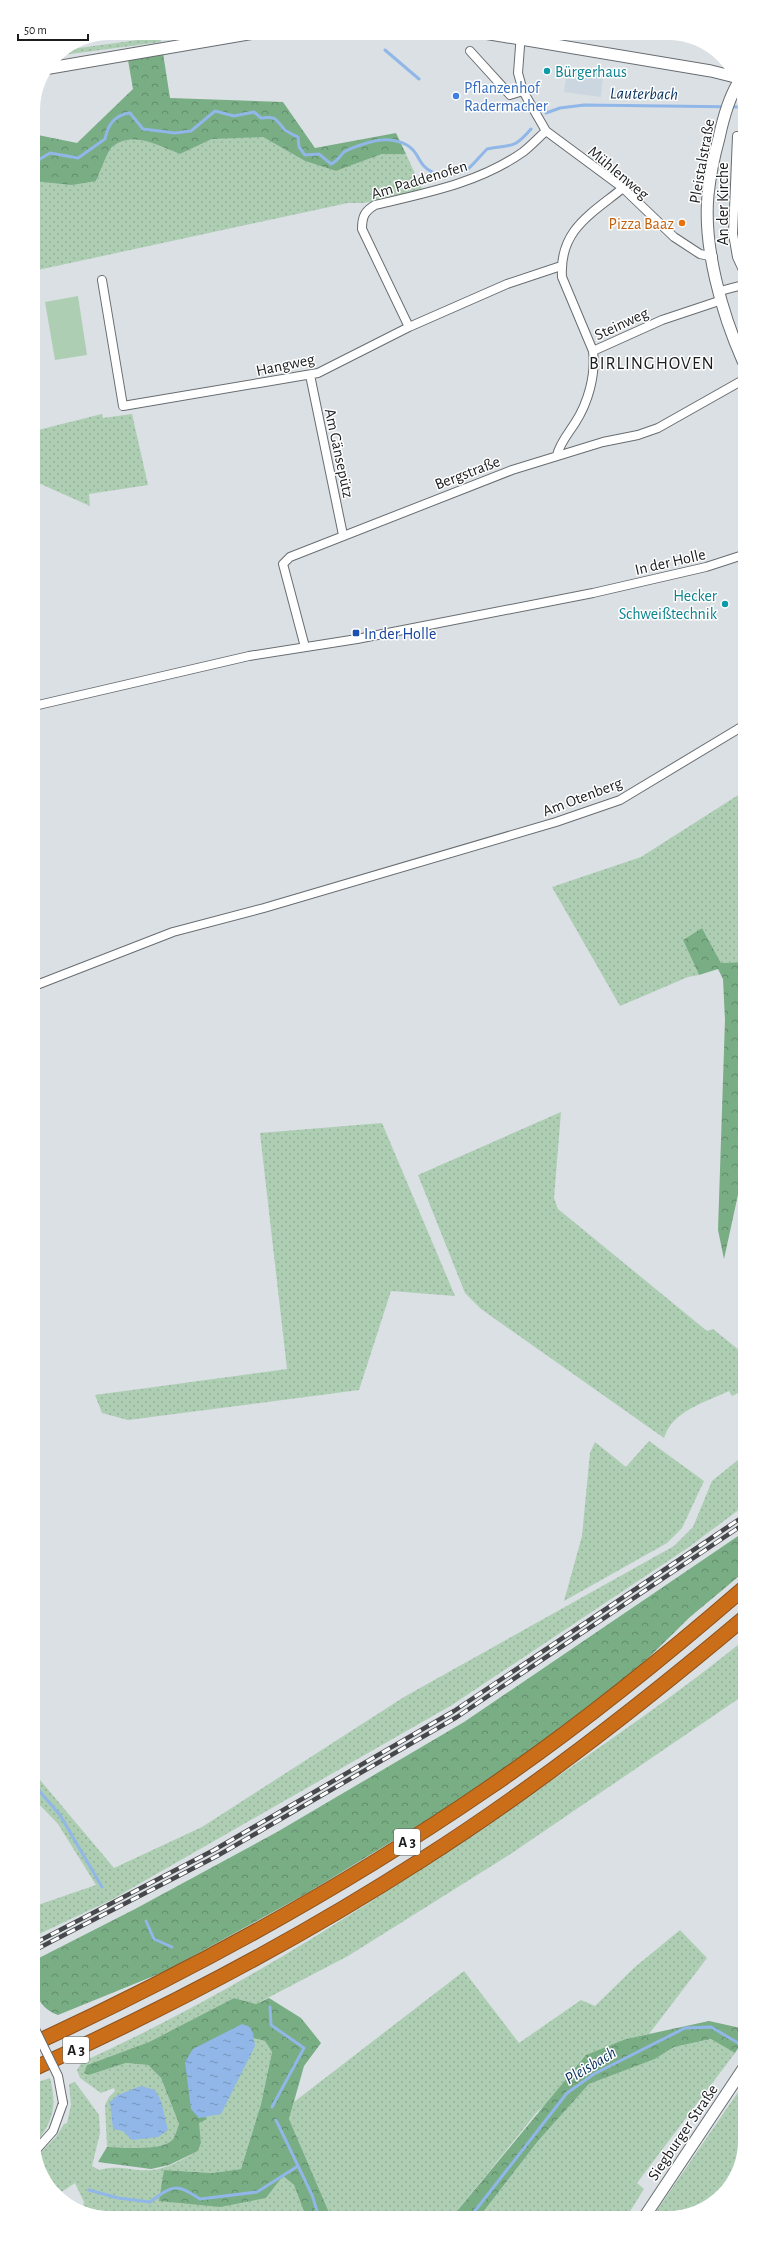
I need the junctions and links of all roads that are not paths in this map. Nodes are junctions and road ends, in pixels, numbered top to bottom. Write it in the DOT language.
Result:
graph roads {
  1 [pos="214,40"];
  2 [pos="521,40"];
  3 [pos="543,40"];
  4 [pos="470,51"];
  5 [pos="55,67"];
  6 [pos="730,76"];
  7 [pos="735,89"];
  8 [pos="523,91"];
  9 [pos="546,132"];
  10 [pos="737,136"];
  11 [pos="622,188"];
  12 [pos="713,258"];
  13 [pos="738,259"];
  14 [pos="561,266"];
  15 [pos="102,280"];
  16 [pos="738,288"];
  17 [pos="721,296"];
  18 [pos="409,327"];
  19 [pos="738,346"];
  20 [pos="593,351"];
  21 [pos="310,375"];
  22 [pos="738,383"];
  23 [pos="557,455"];
  24 [pos="343,536"];
  25 [pos="738,557"];
  26 [pos="305,647"];
  27 [pos="40,705"];
  28 [pos="738,729"];
  29 [pos="40,984"];
  30 [pos="738,1593"];
  31 [pos="738,1623"];
  32 [pos="40,2040"];
  33 [pos="40,2040"];
  34 [pos="40,2066"];
  35 [pos="738,2076"];
  36 [pos="40,2145"];
  37 [pos="648,2211"];
  1 -- 5 [label="main road"];
  2 -- 8 [label="street, Mühlenweg"];
  3 -- 6 [label="main road"];
  4 -- 8 [label="street"];
  7 -- 12 [label="main road, Pleistalstraße"];
  8 -- 9 [label="street, Mühlenweg"];
  9 -- 11 [label="street, Mühlenweg"];
  9 -- 18 [label="street, Am Paddenofen"];
  10 -- 13 [label="street, An der Kirche"];
  11 -- 12 [label="street, Mühlenweg"];
  11 -- 14 [label="street"];
  12 -- 17 [label="main road, Pleistalstraße"];
  14 -- 18 [label="street, Hangweg"];
  14 -- 20 [label="street"];
  15 -- 21 [label="street, Hangweg"];
  16 -- 17 [label="street, Steinweg"];
  17 -- 19 [label="main road, Pleistalstraße"];
  17 -- 20 [label="street, Steinweg"];
  18 -- 21 [label="street, Hangweg"];
  20 -- 23 [label="street, Steinweg"];
  21 -- 24 [label="street, Am Gänsepütz"];
  22 -- 23 [label="street, Bergstraße"];
  23 -- 24 [label="street, Bergstraße"];
  24 -- 26 [label="street, Bergstraße"];
  25 -- 26 [label="street, In der Holle"];
  26 -- 27 [label="street, In der Holle"];
  28 -- 29 [label="street, Am Otenberg"];
  30 -- 32 [label="highway, A 3"];
  31 -- 34 [label="highway, A 3"];
  33 -- 36 [label="street, bridge"];
  35 -- 37 [label="main road, Siegburger Straße"];
}
